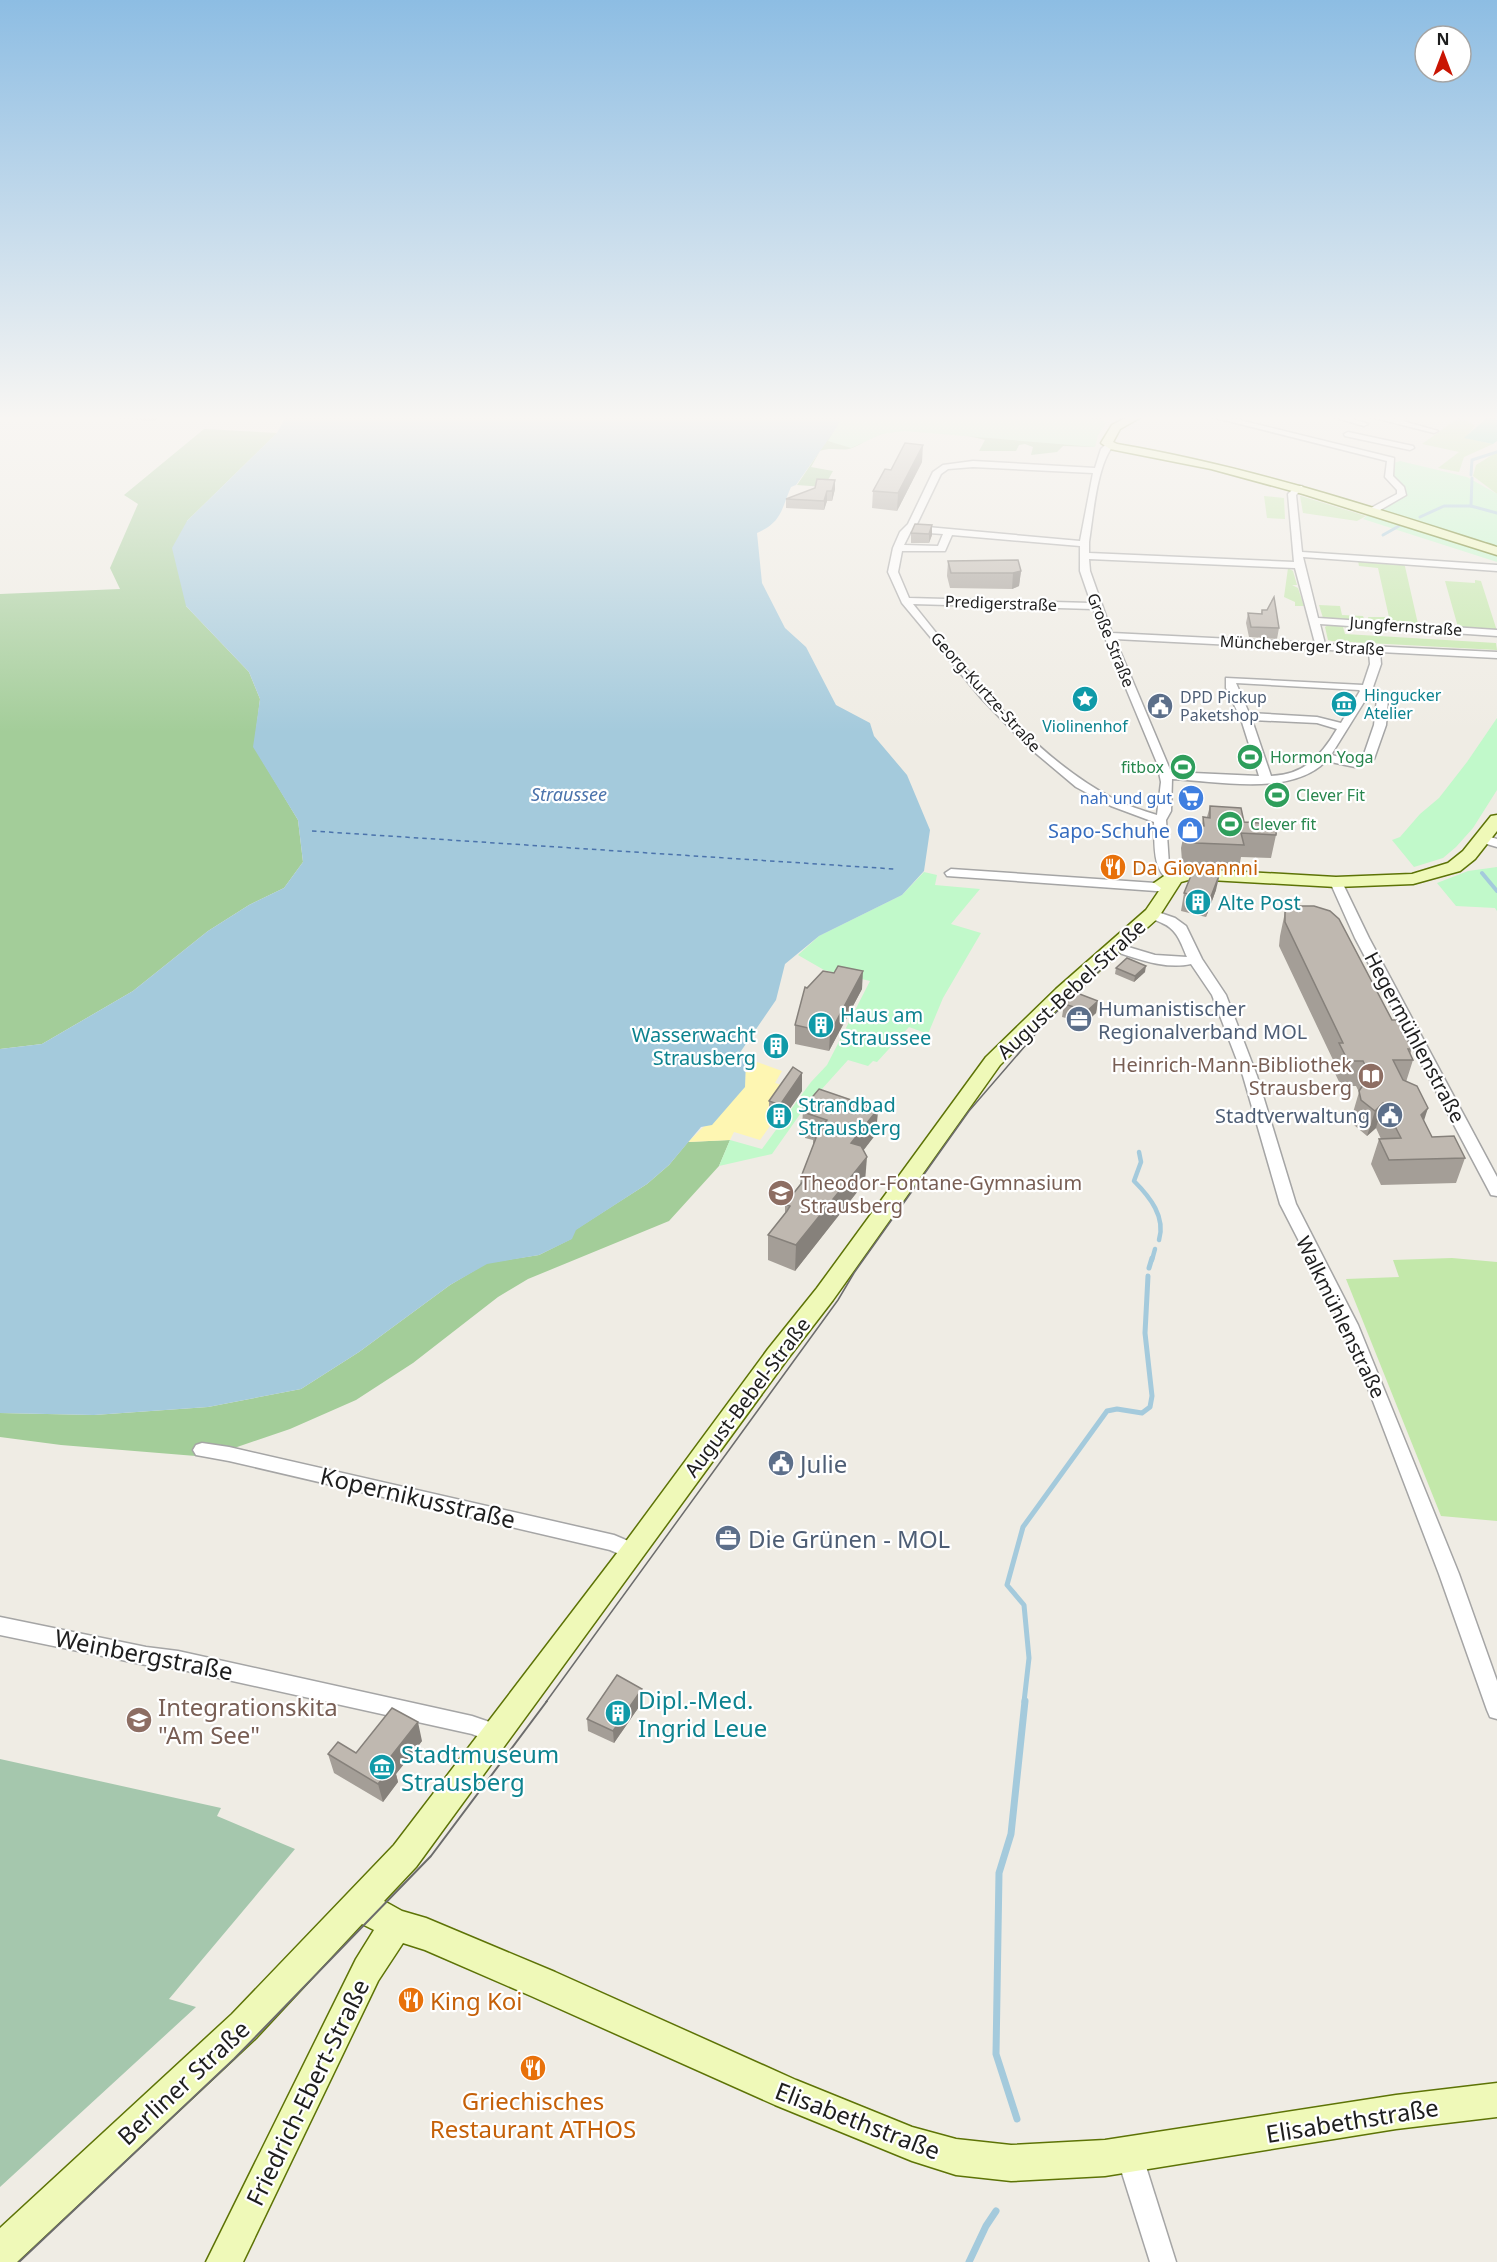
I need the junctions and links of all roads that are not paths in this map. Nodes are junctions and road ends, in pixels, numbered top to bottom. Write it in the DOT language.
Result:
graph roads {
  1 [pos="913,522"];
  2 [pos="1088,522"];
  3 [pos="1294,522"];
  4 [pos="1405,522"];
  5 [pos="910,528"];
  6 [pos="948,532"];
  7 [pos="1084,544"];
  8 [pos="899,545"];
  9 [pos="1497,551"];
  10 [pos="1297,554"];
  11 [pos="1084,556"];
  12 [pos="1299,565"];
  13 [pos="1497,568"];
  14 [pos="905,601"];
  15 [pos="1096,606"];
  16 [pos="1314,621"];
  17 [pos="1497,633"];
  18 [pos="1108,636"];
  19 [pos="1321,646"];
  20 [pos="1374,649"];
  21 [pos="1497,655"];
  22 [pos="1368,688"];
  23 [pos="1245,716"];
  24 [pos="1343,727"];
  25 [pos="1322,758"];
  26 [pos="1166,775"];
  27 [pos="1266,779"];
  28 [pos="1160,820"];
  29 [pos="1497,820"];
  30 [pos="1490,841"];
  31 [pos="951,873"];
  32 [pos="1166,879"];
  33 [pos="1336,882"];
  34 [pos="1154,912"];
  35 [pos="1115,947"];
  36 [pos="1195,960"];
  37 [pos="1497,1191"];
  38 [pos="202,1450"];
  39 [pos="633,1552"];
  40 [pos="0,1626"];
  41 [pos="1497,1710"];
  42 [pos="497,1734"];
  43 [pos="360,1905"];
  44 [pos="396,1925"];
  45 [pos="1497,2100"];
  46 [pos="1129,2154"];
  47 [pos="0,2253"];
  48 [pos="224,2262"];
  49 [pos="1163,2262"];
  1 -- 5 [label="street"];
  2 -- 7 [label="street, Große Straße"];
  3 -- 10 [label="street"];
  4 -- 9 [label="street"];
  5 -- 6 [label="street"];
  5 -- 8 [label="street"];
  6 -- 7 [label="street"];
  6 -- 8 [label="street"];
  7 -- 11 [label="street, Große Straße"];
  8 -- 14 [label="street, Georg-Kurtze-Straße"];
  10 -- 12 [label="street"];
  10 -- 13 [label="street"];
  11 -- 12 [label="street"];
  11 -- 15 [label="street, Große Straße"];
  12 -- 16 [label="street"];
  14 -- 15 [label="street, Predigerstraße"];
  14 -- 28 [label="street, Georg-Kurtze-Straße"];
  15 -- 18 [label="street, Große Straße"];
  16 -- 17 [label="street, Jungfernstraße"];
  16 -- 19 [label="street"];
  18 -- 19 [label="street, Müncheberger Straße"];
  18 -- 26 [label="street, Große Straße"];
  19 -- 20 [label="street, Müncheberger Straße"];
  20 -- 21 [label="street, Müncheberger Straße"];
  20 -- 22 [label="street"];
  22 -- 23 [label="street"];
  22 -- 24 [label="street"];
  22 -- 25 [label="street"];
  23 -- 24 [label="street"];
  23 -- 27 [label="street"];
  24 -- 25 [label="street"];
  25 -- 27 [label="street"];
  26 -- 27 [label="street"];
  26 -- 28 [label="street, Große Straße"];
  28 -- 32 [label="street, Große Straße"];
  29 -- 30 [label="street"];
  30 -- 33 [label="street"];
  31 -- 32 [label="street"];
  32 -- 33 [label="street"];
  32 -- 34 [label="street, August-Bebel-Straße"];
  33 -- 37 [label="street, Hegermühlenstraße"];
  34 -- 35 [label="street, August-Bebel-Straße"];
  34 -- 36 [label="street, Walkmühlenstraße"];
  35 -- 36 [label="street"];
  35 -- 39 [label="street, August-Bebel-Straße"];
  36 -- 41 [label="street, Walkmühlenstraße"];
  38 -- 39 [label="street, Kopernikusstraße"];
  39 -- 42 [label="street, August-Bebel-Straße"];
  40 -- 42 [label="street, Weinbergstraße"];
  42 -- 43 [label="street, August-Bebel-Straße"];
  43 -- 44 [label="street, Elisabethstraße"];
  43 -- 47 [label="street, Berliner Straße"];
  44 -- 46 [label="street, Elisabethstraße"];
  44 -- 48 [label="street, Friedrich-Ebert-Straße"];
  45 -- 46 [label="street, Elisabethstraße"];
  46 -- 49 [label="street"];
}
